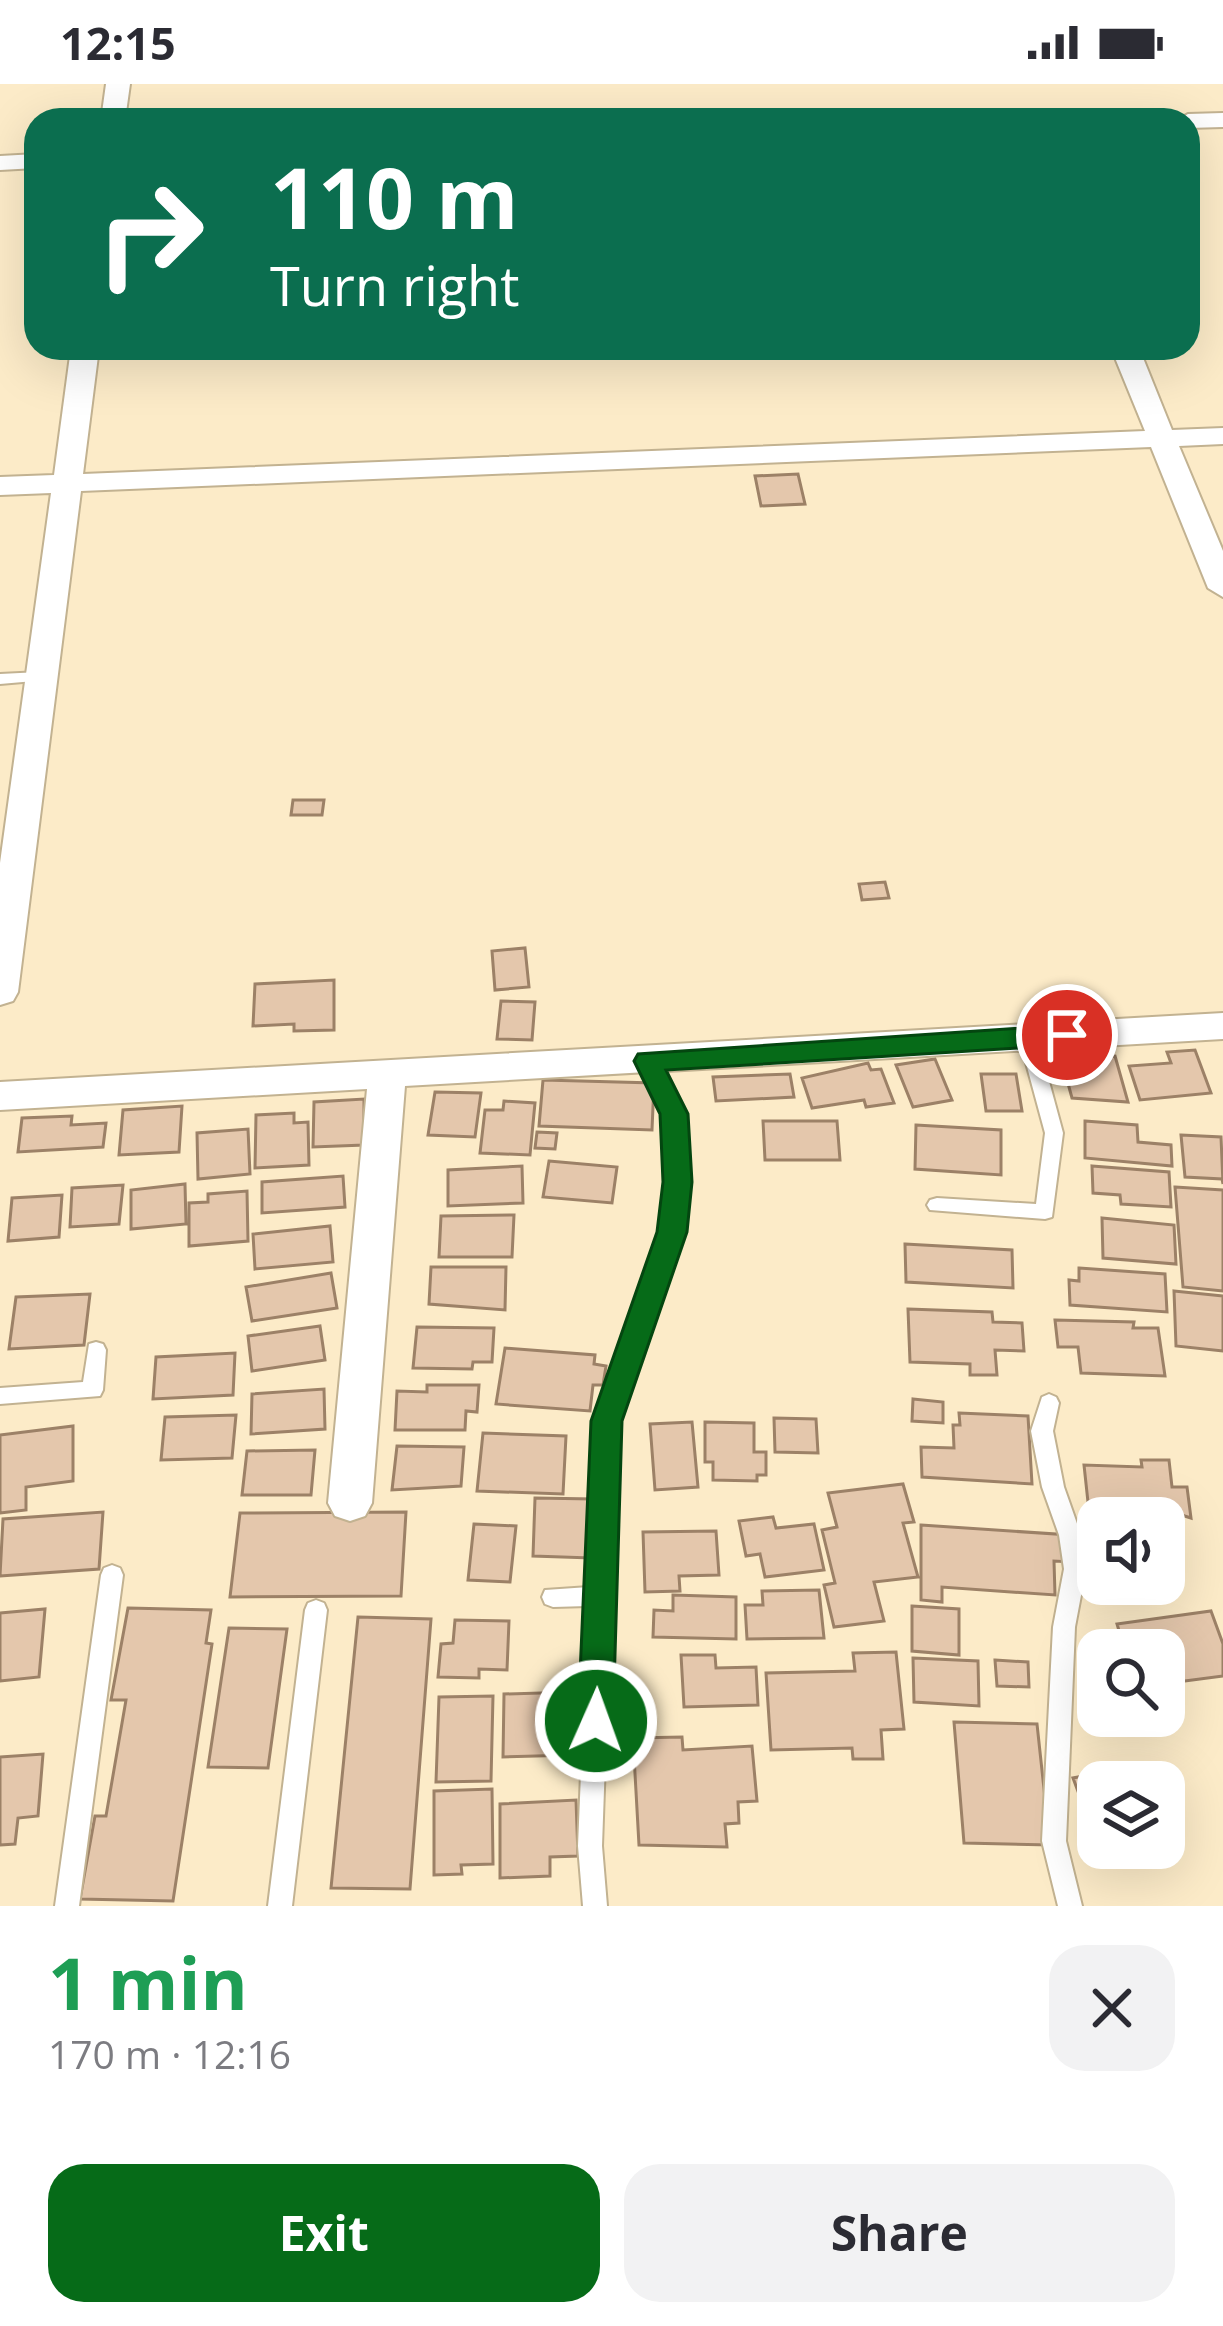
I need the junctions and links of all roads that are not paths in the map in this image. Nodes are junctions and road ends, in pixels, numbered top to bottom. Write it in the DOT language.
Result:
graph roads {
  1 [pos="83,360"];
  2 [pos="1130,360"];
  3 [pos="1223,436"];
  4 [pos="1162,438"];
  5 [pos="66,483"];
  6 [pos="0,486"];
  7 [pos="1223,588"];
  8 [pos="40,677"];
  9 [pos="0,679"];
  10 [pos="0,992"];
  11 [pos="1223,1026"];
  12 [pos="1028,1037"];
  13 [pos="648,1061"];
  14 [pos="387,1075"];
  15 [pos="0,1096"];
  16 [pos="937,1205"];
  17 [pos="96,1350"];
  18 [pos="0,1396"];
  19 [pos="1049,1403"];
  20 [pos="350,1503"];
  21 [pos="112,1575"];
  22 [pos="601,1596"];
  23 [pos="553,1597"];
  24 [pos="316,1610"];
  25 [pos="67,1906"];
  26 [pos="280,1906"];
  27 [pos="595,1906"];
  28 [pos="1070,1906"];
  1 -- 5 [label="street"];
  2 -- 4 [label="street"];
  3 -- 4 [label="street"];
  4 -- 5 [label="street"];
  4 -- 7 [label="street"];
  5 -- 6 [label="street"];
  5 -- 8 [label="street"];
  8 -- 9 [label="lane"];
  8 -- 10 [label="street"];
  11 -- 12 [label="street"];
  12 -- 13 [label="street"];
  12 -- 16 [label="lane"];
  13 -- 14 [label="street"];
  13 -- 22 [label="lane"];
  14 -- 15 [label="street"];
  14 -- 20 [label="street"];
  17 -- 18 [label="lane"];
  19 -- 28 [label="lane"];
  21 -- 25 [label="lane"];
  22 -- 23 [label="lane"];
  22 -- 27 [label="lane"];
  24 -- 26 [label="lane"];
}
